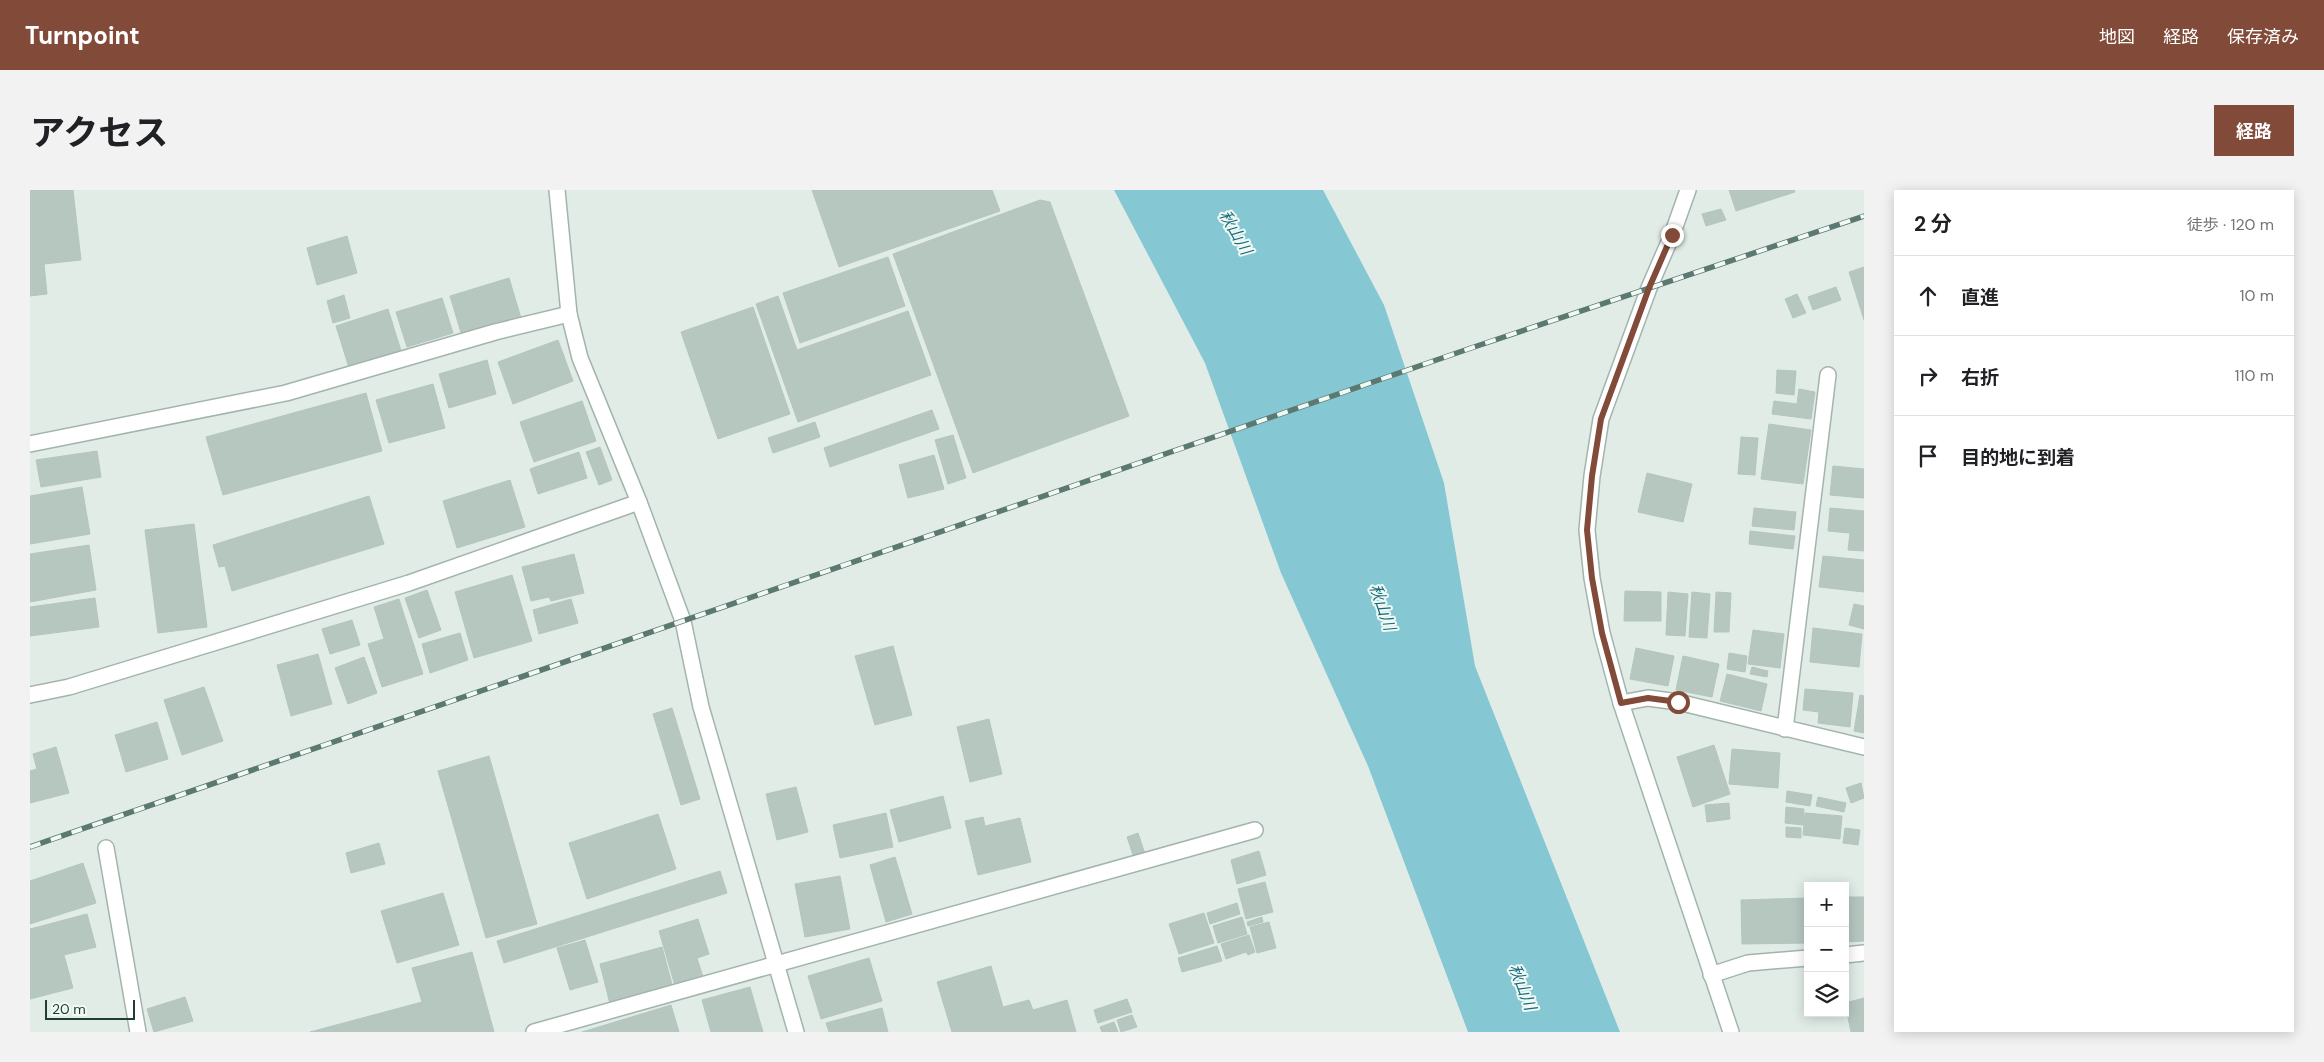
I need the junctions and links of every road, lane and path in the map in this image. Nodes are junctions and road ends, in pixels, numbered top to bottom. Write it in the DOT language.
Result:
graph roads {
  1 [pos="557,190"];
  2 [pos="1688,190"];
  3 [pos="569,314"];
  4 [pos="1828,375"];
  5 [pos="30,444"];
  6 [pos="639,502"];
  7 [pos="30,695"];
  8 [pos="1621,703"];
  9 [pos="1785,728"];
  10 [pos="1864,747"];
  11 [pos="1255,830"];
  12 [pos="106,848"];
  13 [pos="1864,954"];
  14 [pos="1849,955"];
  15 [pos="1804,958"];
  16 [pos="776,966"];
  17 [pos="1711,975"];
  18 [pos="138,1032"];
  19 [pos="534,1032"];
  20 [pos="796,1032"];
  21 [pos="1731,1032"];
  1 -- 3 [label="street"];
  2 -- 8 [label="street"];
  3 -- 5 [label="street"];
  3 -- 6 [label="street"];
  4 -- 9 [label="street"];
  6 -- 7 [label="street"];
  6 -- 16 [label="street"];
  8 -- 9 [label="street"];
  8 -- 17 [label="street"];
  9 -- 10 [label="street"];
  11 -- 16 [label="street"];
  12 -- 18 [label="street"];
  13 -- 14 [label="street"];
  15 -- 17 [label="street"];
  16 -- 19 [label="street"];
  16 -- 20 [label="street"];
  17 -- 21 [label="street"];
}
